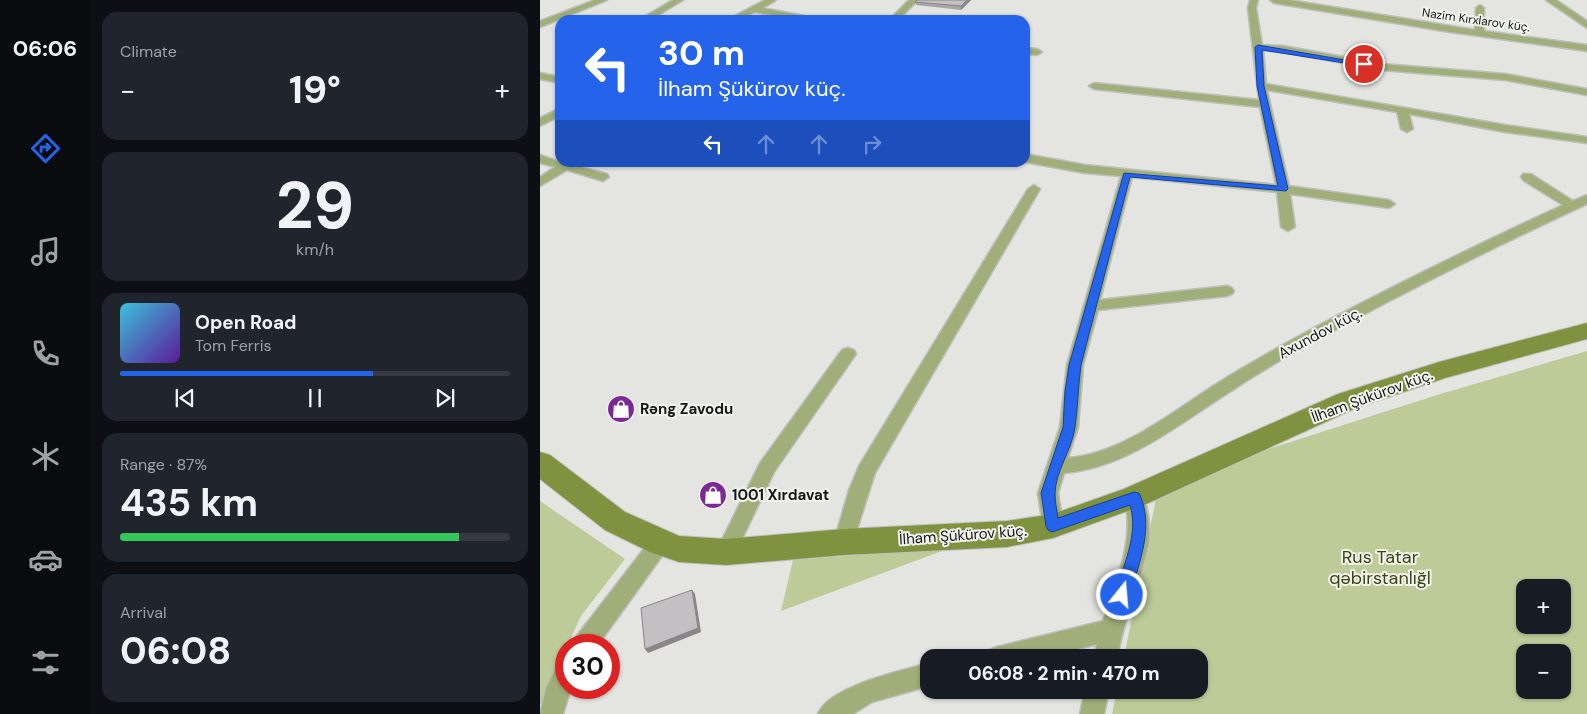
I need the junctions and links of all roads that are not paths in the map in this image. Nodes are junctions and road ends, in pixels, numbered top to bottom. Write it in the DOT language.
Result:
graph roads {
  1 [pos="603,0"];
  2 [pos="679,0"];
  3 [pos="772,0"];
  4 [pos="914,0"];
  5 [pos="1254,0"];
  6 [pos="1274,0"];
  7 [pos="1550,0"];
  8 [pos="1480,8"];
  9 [pos="754,9"];
  10 [pos="564,15"];
  11 [pos="651,15"];
  12 [pos="742,15"];
  13 [pos="784,15"];
  14 [pos="898,15"];
  15 [pos="555,18"];
  16 [pos="540,24"];
  17 [pos="1587,26"];
  18 [pos="1479,33"];
  19 [pos="1258,47"];
  20 [pos="1587,48"];
  21 [pos="1030,51"];
  22 [pos="1037,52"];
  23 [pos="540,76"];
  24 [pos="555,79"];
  25 [pos="1094,86"];
  26 [pos="1261,86"];
  27 [pos="1587,92"];
  28 [pos="1264,104"];
  29 [pos="1402,110"];
  30 [pos="555,114"];
  31 [pos="540,123"];
  32 [pos="1407,129"];
  33 [pos="1587,140"];
  34 [pos="540,159"];
  35 [pos="1030,159"];
  36 [pos="555,162"];
  37 [pos="564,167"];
  38 [pos="573,167"];
  39 [pos="1127,174"];
  40 [pos="603,177"];
  41 [pos="1527,177"];
  42 [pos="540,182"];
  43 [pos="1034,189"];
  44 [pos="1283,189"];
  45 [pos="1580,203"];
  46 [pos="1389,204"];
  47 [pos="1288,227"];
  48 [pos="1227,291"];
  49 [pos="1090,306"];
  50 [pos="1587,331"];
  51 [pos="848,354"];
  52 [pos="540,463"];
  53 [pos="1056,466"];
  54 [pos="1134,497"];
  55 [pos="1052,526"];
  56 [pos="844,542"];
  57 [pos="660,543"];
  58 [pos="726,552"];
  59 [pos="1111,630"];
  60 [pos="592,634"];
  61 [pos="1034,649"];
  62 [pos="1107,649"];
  63 [pos="920,677"];
  64 [pos="555,699"];
  65 [pos="1095,699"];
  66 [pos="551,714"];
  67 [pos="830,714"];
  68 [pos="1092,714"];
  1 -- 10 [label="street"];
  2 -- 11 [label="street"];
  3 -- 9 [label="street"];
  4 -- 14 [label="street"];
  5 -- 19 [label="street"];
  6 -- 18 [label="street, Nazim Kırxlarov küç."];
  7 -- 17 [label="street"];
  8 -- 18 [label="street"];
  9 -- 12 [label="street"];
  9 -- 13 [label="street"];
  15 -- 16 [label="street"];
  18 -- 20 [label="street, Nazim Kırxlarov küç."];
  19 -- 26 [label="street"];
  19 -- 27 [label="street"];
  21 -- 22 [label="street"];
  23 -- 24 [label="street"];
  25 -- 28 [label="street"];
  26 -- 28 [label="street"];
  26 -- 29 [label="street"];
  28 -- 44 [label="street"];
  29 -- 32 [label="street"];
  29 -- 33 [label="street"];
  30 -- 31 [label="street"];
  34 -- 36 [label="street"];
  35 -- 39 [label="street"];
  37 -- 42 [label="street"];
  38 -- 40 [label="street"];
  39 -- 44 [label="street"];
  39 -- 49 [label="street"];
  41 -- 45 [label="street"];
  43 -- 56 [label="street"];
  44 -- 46 [label="street"];
  44 -- 47 [label="street"];
  45 -- 53 [label="street, Axundov küç."];
  48 -- 49 [label="street"];
  49 -- 53 [label="street"];
  50 -- 54 [label="street, İlham Şükürov küç."];
  51 -- 58 [label="street"];
  52 -- 57 [label="street, İlham Şükürov küç."];
  53 -- 55 [label="street"];
  54 -- 55 [label="street, İlham Şükürov küç."];
  54 -- 59 [label="street"];
  55 -- 56 [label="street, İlham Şükürov küç."];
  56 -- 58 [label="street, İlham Şükürov küç."];
  57 -- 58 [label="street, İlham Şükürov küç."];
  57 -- 60 [label="street"];
  59 -- 61 [label="street"];
  59 -- 62 [label="street"];
  63 -- 67 [label="street"];
  64 -- 66 [label="street"];
  65 -- 68 [label="street"];
}
